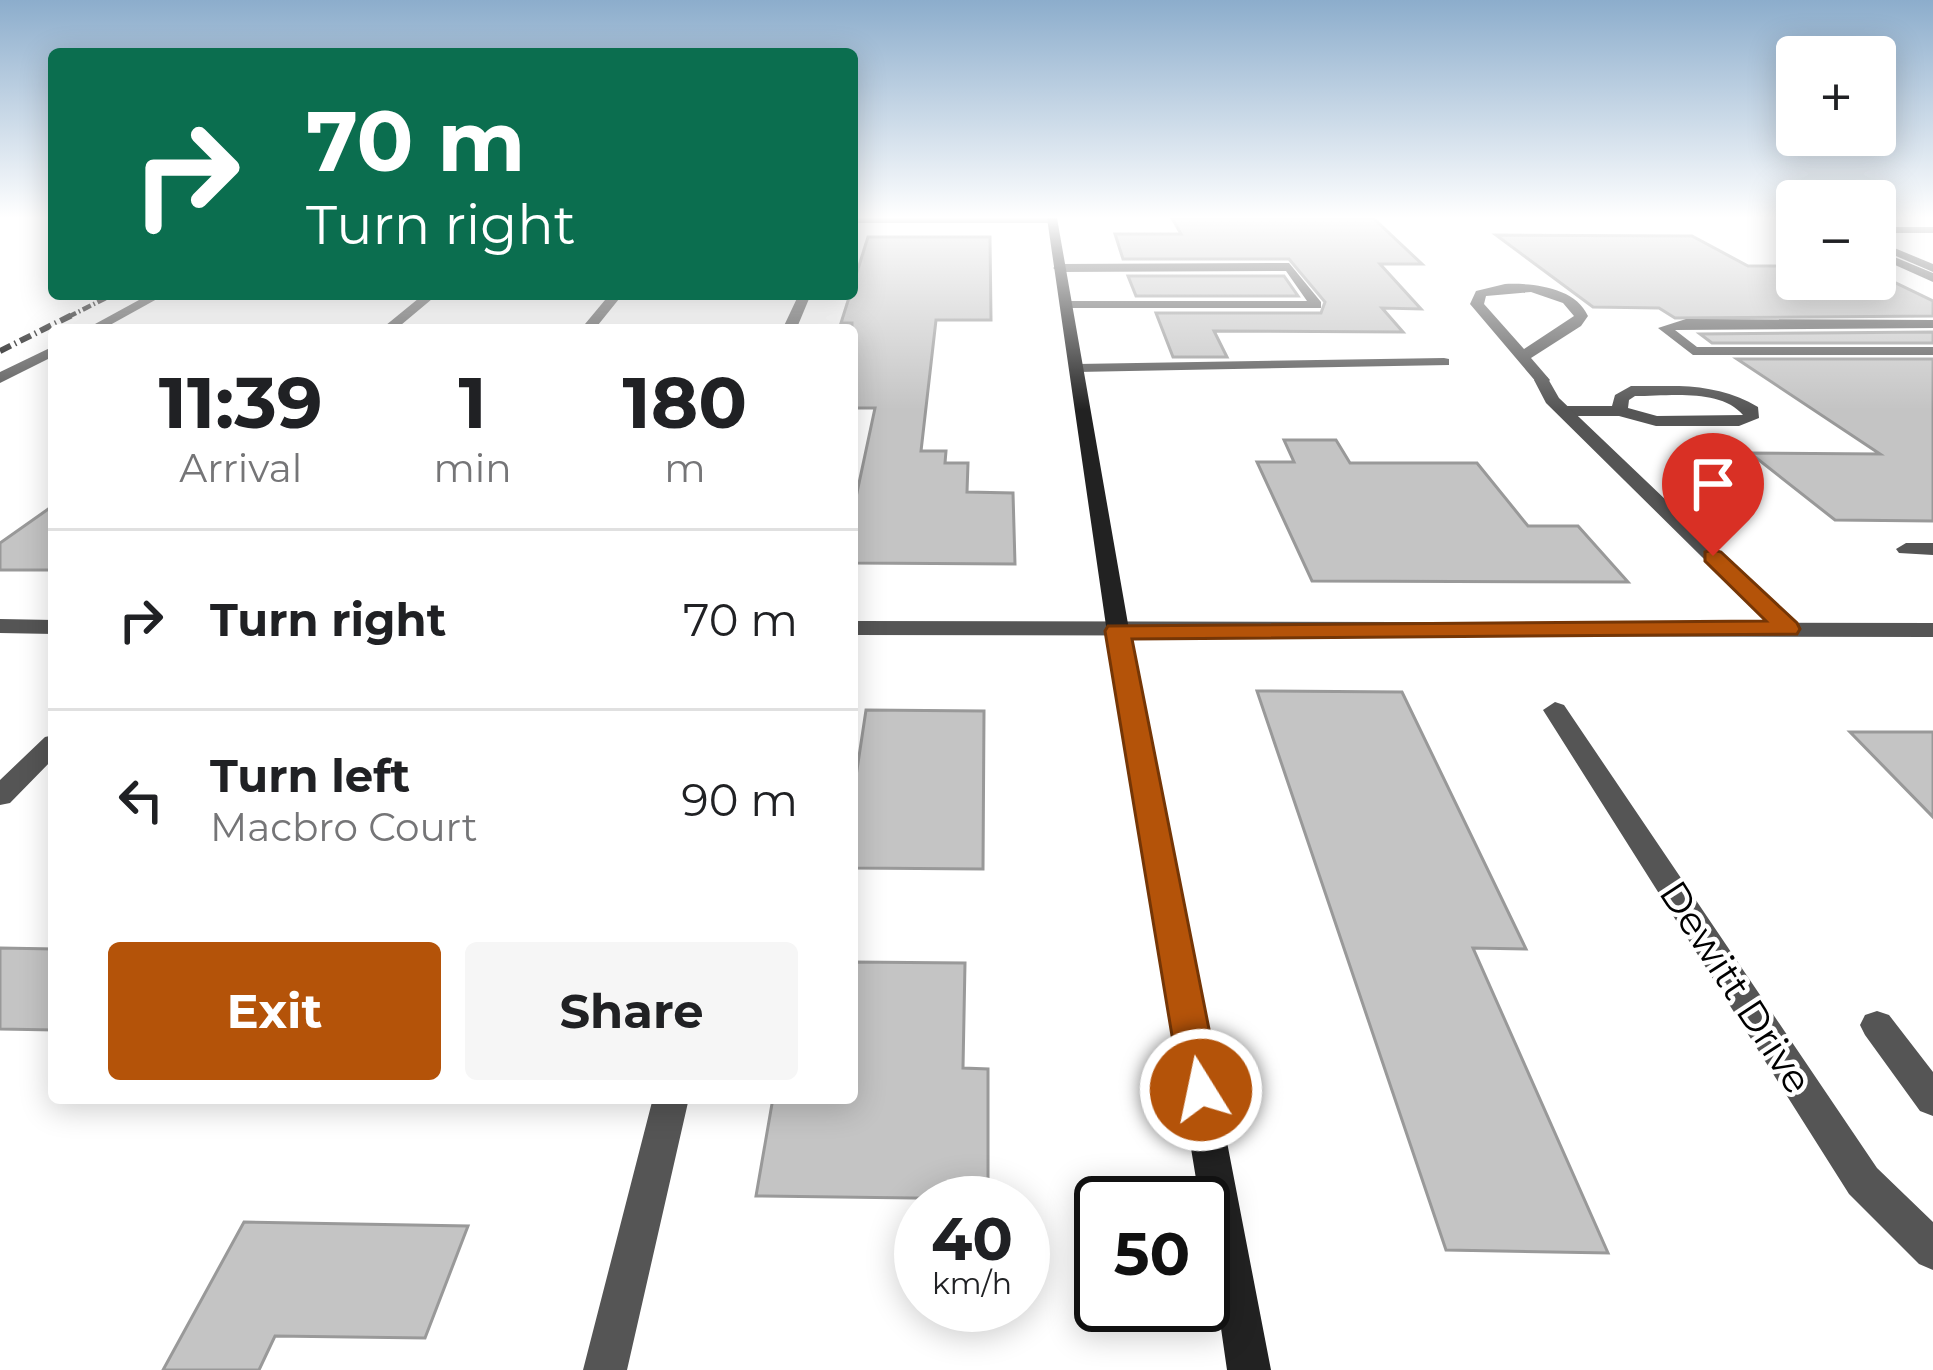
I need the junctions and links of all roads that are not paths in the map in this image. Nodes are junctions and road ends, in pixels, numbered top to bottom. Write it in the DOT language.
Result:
graph roads {
  1 [pos="1062,282"];
  2 [pos="1300,282"];
  3 [pos="149,300"];
  4 [pos="424,300"];
  5 [pos="612,300"];
  6 [pos="1066,304"];
  7 [pos="103,324"];
  8 [pos="394,324"];
  9 [pos="592,324"];
  10 [pos="1933,324"];
  11 [pos="1933,351"];
  12 [pos="48,353"];
  13 [pos="1523,356"];
  14 [pos="1444,362"];
  15 [pos="1077,368"];
  16 [pos="0,378"];
  17 [pos="1563,411"];
  18 [pos="1620,411"];
  19 [pos="1906,549"];
  20 [pos="1933,549"];
  21 [pos="0,626"];
  22 [pos="48,626"];
  23 [pos="858,628"];
  24 [pos="1788,629"];
  25 [pos="1118,631"];
  26 [pos="1933,631"];
  27 [pos="1555,710"];
  28 [pos="48,749"];
  29 [pos="0,796"];
  30 [pos="1877,1025"];
  31 [pos="1933,1100"];
  32 [pos="670,1104"];
  33 [pos="1933,1250"];
  34 [pos="605,1370"];
  35 [pos="1249,1370"];
  1 -- 6 [label="main road"];
  2 -- 6 [label="street"];
  3 -- 7 [label="street"];
  4 -- 8 [label="street"];
  5 -- 9 [label="street"];
  6 -- 15 [label="main road"];
  10 -- 11 [label="street"];
  12 -- 16 [label="street"];
  13 -- 13 [label="street"];
  13 -- 17 [label="street"];
  14 -- 15 [label="street"];
  15 -- 25 [label="main road"];
  17 -- 18 [label="street"];
  17 -- 24 [label="street"];
  18 -- 18 [label="street"];
  19 -- 20 [label="street"];
  21 -- 22 [label="street"];
  23 -- 25 [label="street"];
  24 -- 25 [label="street"];
  24 -- 26 [label="street"];
  25 -- 35 [label="main road"];
  27 -- 33 [label="street, Dewitt Drive"];
  28 -- 29 [label="street"];
  30 -- 31 [label="street"];
  32 -- 34 [label="street"];
}
